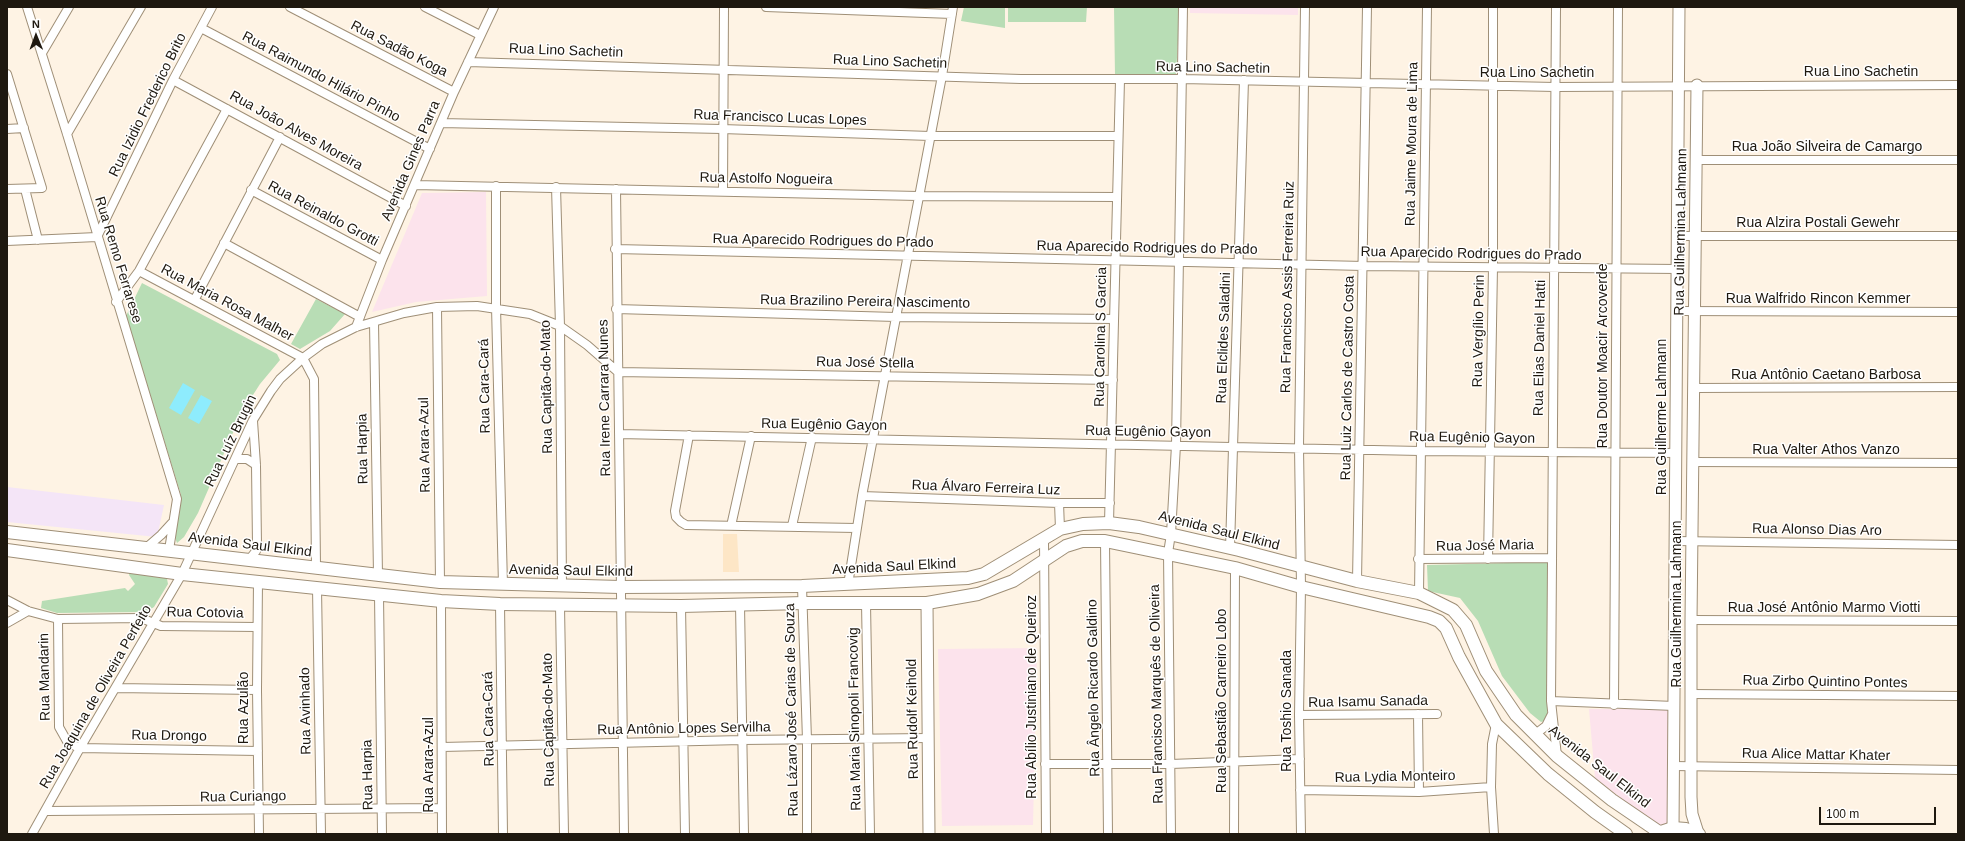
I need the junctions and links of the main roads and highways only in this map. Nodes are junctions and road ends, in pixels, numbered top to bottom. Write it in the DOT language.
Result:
graph roads {
  1 [pos="7,532"];
  2 [pos="7,550"];
  3 [pos="1474,643"];
  4 [pos="1457,652"];
  5 [pos="1657,833"];
  6 [pos="1626,834"];
  7 [pos="1698,834"];
  1 -- 3 [label="main road, Avenida Saul Elkind"];
  2 -- 4 [label="main road"];
  3 -- 4 [label="main road"];
  3 -- 5 [label="main road, Avenida Saul Elkind"];
  4 -- 6 [label="main road"];
  5 -- 7 [label="main road"];
}
